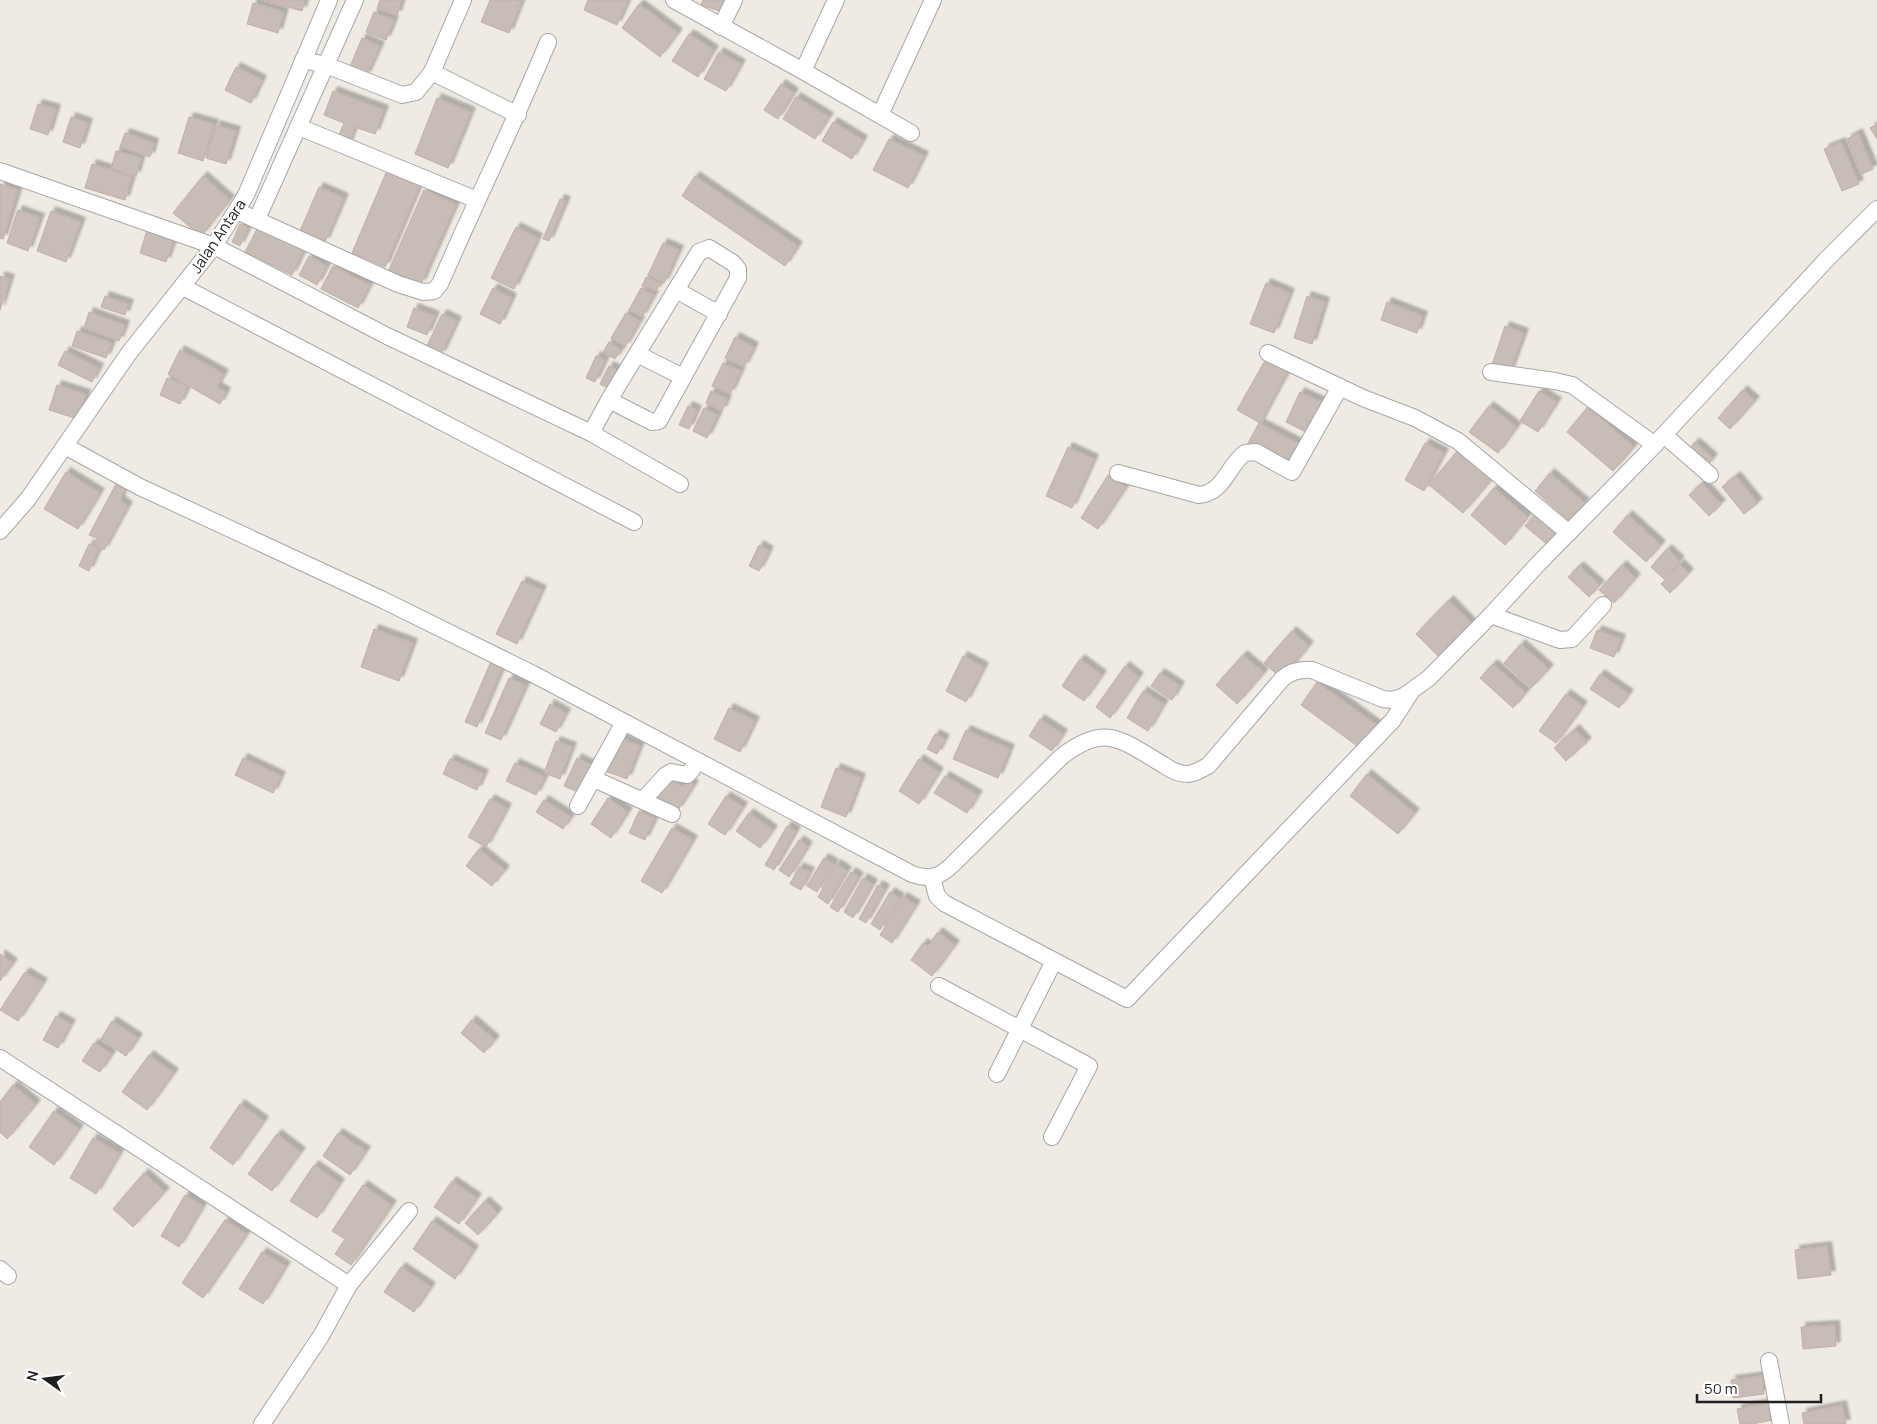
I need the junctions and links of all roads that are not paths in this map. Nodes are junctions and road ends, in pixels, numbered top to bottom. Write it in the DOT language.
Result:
graph roads {
  1 [pos="329,0"];
  2 [pos="355,0"];
  3 [pos="464,0"];
  4 [pos="674,0"];
  5 [pos="734,0"];
  6 [pos="836,0"];
  7 [pos="933,0"];
  8 [pos="722,27"];
  9 [pos="548,42"];
  10 [pos="303,60"];
  11 [pos="326,65"];
  12 [pos="803,70"];
  13 [pos="432,72"];
  14 [pos="518,115"];
  15 [pos="880,115"];
  16 [pos="299,127"];
  17 [pos="911,133"];
  18 [pos="0,171"];
  19 [pos="477,200"];
  20 [pos="1877,209"];
  21 [pos="237,210"];
  22 [pos="257,219"];
  23 [pos="214,246"];
  24 [pos="182,288"];
  25 [pos="676,290"];
  26 [pos="719,314"];
  27 [pos="637,354"];
  28 [pos="1268,354"];
  29 [pos="1491,372"];
  30 [pos="684,377"];
  31 [pos="1340,387"];
  32 [pos="609,400"];
  33 [pos="591,433"];
  34 [pos="1659,440"];
  35 [pos="65,446"];
  36 [pos="1118,473"];
  37 [pos="1710,475"];
  38 [pos="680,484"];
  39 [pos="634,522"];
  40 [pos="0,531"];
  41 [pos="1569,533"];
  42 [pos="1603,605"];
  43 [pos="1491,615"];
  44 [pos="1411,692"];
  45 [pos="624,722"];
  46 [pos="696,761"];
  47 [pos="594,779"];
  48 [pos="643,800"];
  49 [pos="578,806"];
  50 [pos="672,814"];
  51 [pos="932,878"];
  52 [pos="1054,961"];
  53 [pos="939,986"];
  54 [pos="1020,1029"];
  55 [pos="0,1058"];
  56 [pos="997,1074"];
  57 [pos="1052,1137"];
  58 [pos="409,1211"];
  59 [pos="350,1284"];
  60 [pos="1769,1361"];
  61 [pos="262,1424"];
  62 [pos="1781,1424"];
  1 -- 10 [label="street, Jalan Antara"];
  2 -- 11 [label="street"];
  3 -- 13 [label="street"];
  4 -- 8 [label="street"];
  5 -- 8 [label="street"];
  6 -- 12 [label="street"];
  7 -- 15 [label="street"];
  8 -- 12 [label="street"];
  9 -- 14 [label="street"];
  10 -- 11 [label="street"];
  10 -- 21 [label="street, Jalan Antara"];
  11 -- 13 [label="street"];
  11 -- 16 [label="street"];
  12 -- 15 [label="street"];
  13 -- 14 [label="street"];
  14 -- 19 [label="street"];
  15 -- 17 [label="street"];
  16 -- 19 [label="street"];
  16 -- 22 [label="street"];
  18 -- 23 [label="street"];
  19 -- 22 [label="street"];
  20 -- 34 [label="street"];
  21 -- 22 [label="street"];
  21 -- 23 [label="street, Jalan Antara"];
  23 -- 24 [label="street, Jalan Antara"];
  23 -- 33 [label="street"];
  24 -- 35 [label="street, Jalan Antara"];
  24 -- 39 [label="street"];
  25 -- 26 [label="street"];
  25 -- 26 [label="street"];
  25 -- 27 [label="street"];
  26 -- 30 [label="street"];
  27 -- 30 [label="street"];
  27 -- 32 [label="street"];
  28 -- 31 [label="street"];
  29 -- 34 [label="street"];
  30 -- 32 [label="street"];
  31 -- 36 [label="street"];
  31 -- 41 [label="street"];
  32 -- 33 [label="street"];
  33 -- 38 [label="street"];
  34 -- 37 [label="street"];
  34 -- 41 [label="street"];
  35 -- 40 [label="street, Jalan Antara"];
  35 -- 45 [label="street"];
  41 -- 43 [label="street"];
  42 -- 43 [label="street"];
  43 -- 44 [label="street"];
  44 -- 51 [label="street"];
  44 -- 52 [label="street"];
  45 -- 46 [label="street"];
  45 -- 47 [label="street"];
  46 -- 48 [label="street"];
  46 -- 51 [label="street"];
  47 -- 48 [label="street"];
  47 -- 49 [label="street"];
  48 -- 50 [label="street"];
  51 -- 52 [label="street"];
  52 -- 54 [label="street"];
  53 -- 54 [label="street"];
  54 -- 56 [label="street"];
  54 -- 57 [label="street"];
  55 -- 59 [label="street"];
  58 -- 59 [label="street"];
  59 -- 61 [label="street"];
  60 -- 62 [label="street"];
}
